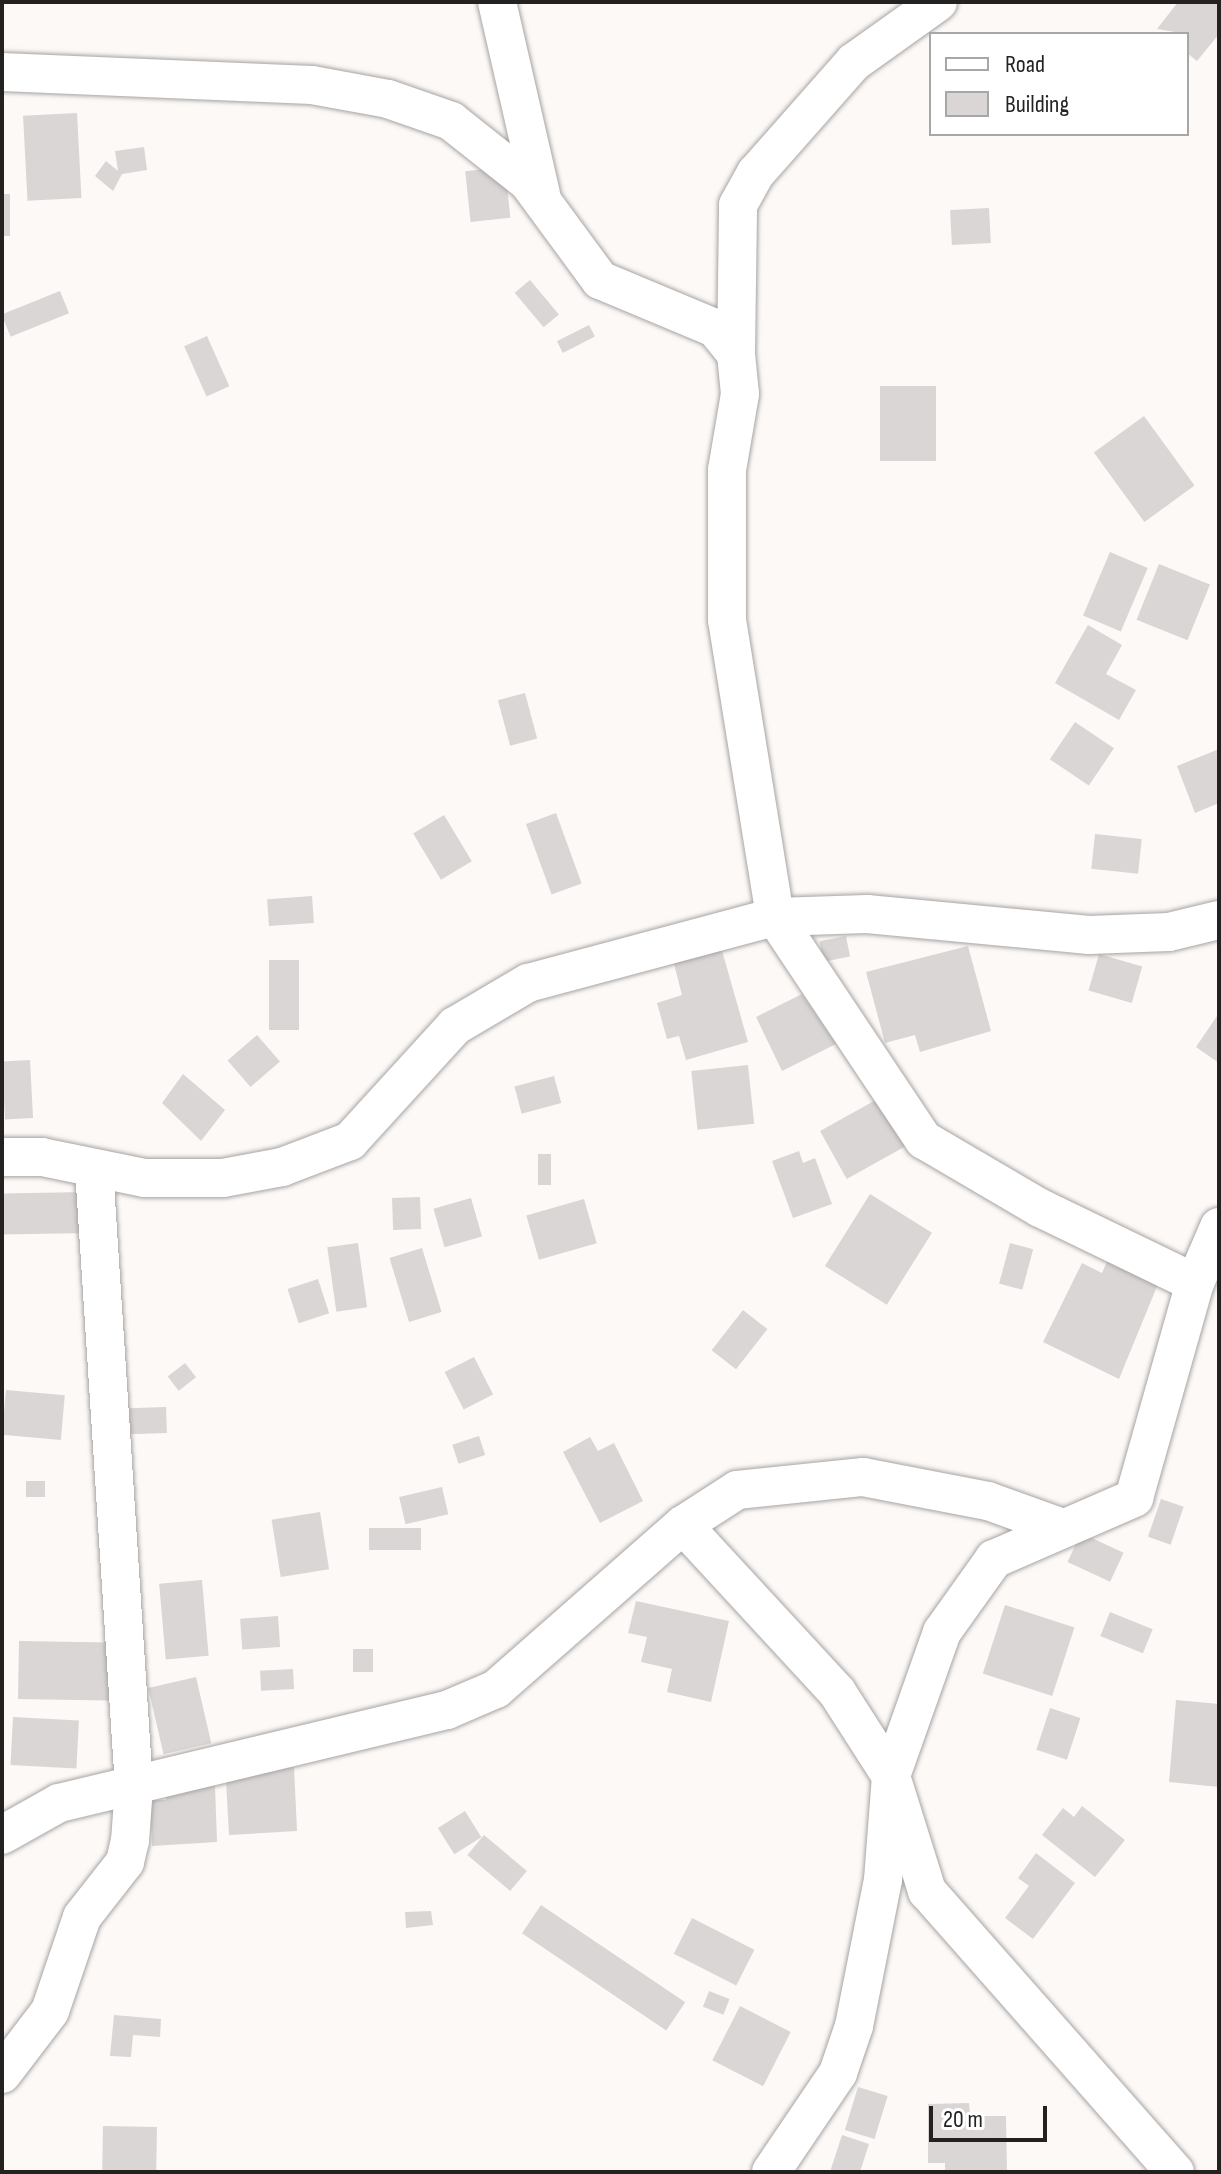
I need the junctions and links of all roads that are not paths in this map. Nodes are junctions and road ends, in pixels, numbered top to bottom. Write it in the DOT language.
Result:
graph roads {
  1 [pos="497,2"];
  2 [pos="938,2"];
  3 [pos="2,72"];
  4 [pos="544,208"];
  5 [pos="736,354"];
  6 [pos="775,917"];
  7 [pos="1219,920"];
  8 [pos="2,1157"];
  9 [pos="94,1169"];
  10 [pos="1219,1227"];
  11 [pos="1195,1283"];
  12 [pos="683,1525"];
  13 [pos="1060,1527"];
  14 [pos="891,1776"];
  15 [pos="134,1787"];
  16 [pos="2,1835"];
  17 [pos="2,2074"];
  18 [pos="771,2172"];
  19 [pos="1175,2172"];
  1 -- 4 [label="street"];
  2 -- 5 [label="street"];
  3 -- 4 [label="street"];
  4 -- 5 [label="street"];
  5 -- 6 [label="street"];
  6 -- 7 [label="street"];
  6 -- 9 [label="street"];
  6 -- 11 [label="street"];
  8 -- 9 [label="street"];
  9 -- 15 [label="street"];
  10 -- 11 [label="street"];
  11 -- 13 [label="street"];
  12 -- 13 [label="street"];
  12 -- 14 [label="street"];
  12 -- 15 [label="street"];
  13 -- 14 [label="street"];
  14 -- 18 [label="street"];
  14 -- 19 [label="street"];
  15 -- 16 [label="street"];
  15 -- 17 [label="street"];
}
